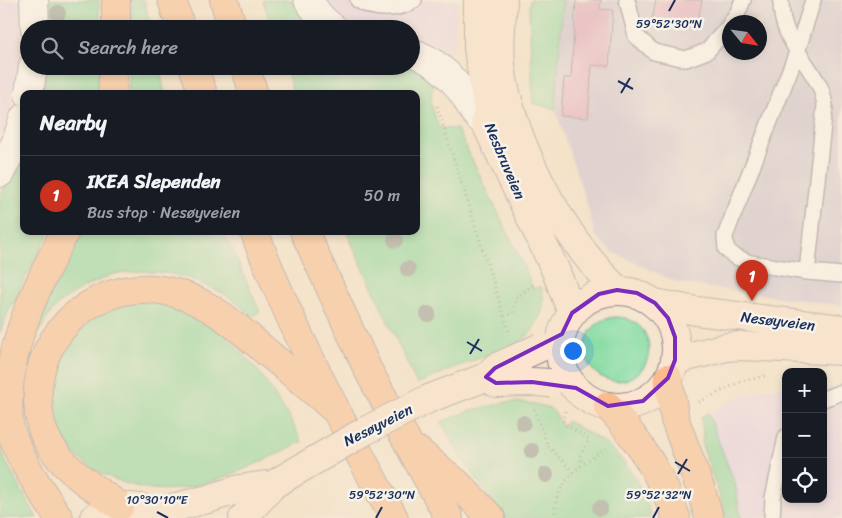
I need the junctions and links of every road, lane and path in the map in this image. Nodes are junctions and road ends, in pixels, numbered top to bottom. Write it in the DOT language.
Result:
graph roads {
  1 [pos="34,0"];
  2 [pos="116,0"];
  3 [pos="172,0"];
  4 [pos="224,0"];
  5 [pos="308,0"];
  6 [pos="358,0"];
  7 [pos="414,0"];
  8 [pos="478,0"];
  9 [pos="503,0"];
  10 [pos="627,0"];
  11 [pos="743,0"];
  12 [pos="780,0"];
  13 [pos="813,0"];
  14 [pos="737,15"];
  15 [pos="35,20"];
  16 [pos="116,20"];
  17 [pos="178,20"];
  18 [pos="230,20"];
  19 [pos="323,20"];
  20 [pos="722,34"];
  21 [pos="797,52"];
  22 [pos="420,56"];
  23 [pos="32,75"];
  24 [pos="113,75"];
  25 [pos="196,75"];
  26 [pos="248,75"];
  27 [pos="30,90"];
  28 [pos="112,90"];
  29 [pos="202,90"];
  30 [pos="253,90"];
  31 [pos="436,98"];
  32 [pos="485,122"];
  33 [pos="20,130"];
  34 [pos="0,173"];
  35 [pos="64,235"];
  36 [pos="256,235"];
  37 [pos="306,235"];
  38 [pos="807,272"];
  39 [pos="842,275"];
  40 [pos="532,286"];
  41 [pos="617,290"];
  42 [pos="655,303"];
  43 [pos="504,316"];
  44 [pos="842,329"];
  45 [pos="558,332"];
  46 [pos="510,335"];
  47 [pos="842,351"];
  48 [pos="672,369"];
  49 [pos="486,376"];
  50 [pos="767,376"];
  51 [pos="842,392"];
  52 [pos="556,395"];
  53 [pos="827,398"];
  54 [pos="698,403"];
  55 [pos="608,406"];
  56 [pos="333,408"];
  57 [pos="406,441"];
  58 [pos="609,448"];
  59 [pos="782,456"];
  60 [pos="582,464"];
  61 [pos="573,472"];
  62 [pos="274,484"];
  63 [pos="120,506"];
  64 [pos="154,515"];
  65 [pos="59,518"];
  66 [pos="94,518"];
  67 [pos="243,518"];
  68 [pos="394,518"];
  69 [pos="449,518"];
  70 [pos="491,518"];
  71 [pos="556,518"];
  72 [pos="676,518"];
  73 [pos="709,518"];
  74 [pos="772,518"];
  1 -- 15 [label="street"];
  2 -- 16 [label="highway"];
  3 -- 17 [label="highway"];
  4 -- 18 [label="highway"];
  5 -- 19 [label="street"];
  6 -- 7 [label="lane"];
  8 -- 32 [label="street, Nesbruveien"];
  9 -- 41 [label="street, Nesbruveien"];
  10 -- 20 [label="lane"];
  11 -- 14 [label="lane"];
  12 -- 21 [label="lane"];
  13 -- 21 [label="lane"];
  21 -- 38 [label="lane"];
  21 -- 38 [label="lane"];
  22 -- 32 [label="street"];
  23 -- 27 [label="street"];
  24 -- 28 [label="highway"];
  25 -- 29 [label="highway"];
  26 -- 30 [label="highway"];
  31 -- 43 [label="path"];
  32 -- 45 [label="street, Nesbruveien"];
  33 -- 34 [label="street"];
  35 -- 65 [label="highway"];
  36 -- 56 [label="highway"];
  37 -- 57 [label="highway"];
  38 -- 39 [label="lane"];
  40 -- 43 [label="path"];
  41 -- 42 [label="street"];
  41 -- 45 [label="street"];
  42 -- 44 [label="street, Nesøyveien"];
  42 -- 48 [label="street"];
  43 -- 46 [label="path"];
  45 -- 49 [label="street, Nesøyveien, bridge"];
  45 -- 52 [label="street"];
  47 -- 48 [label="street, Nesøyveien"];
  48 -- 55 [label="street"];
  48 -- 73 [label="highway"];
  49 -- 52 [label="street, bridge"];
  49 -- 62 [label="street, Nesøyveien, bridge"];
  50 -- 54 [label="path"];
  51 -- 53 [label="lane"];
  52 -- 55 [label="street"];
  52 -- 60 [label="path"];
  52 -- 61 [label="path"];
  55 -- 72 [label="highway"];
  56 -- 63 [label="highway"];
  56 -- 68 [label="highway"];
  57 -- 69 [label="highway"];
  57 -- 70 [label="highway"];
  58 -- 60 [label="path"];
  59 -- 74 [label="lane"];
  60 -- 61 [label="path"];
  61 -- 71 [label="path"];
  62 -- 64 [label="street, Nesøyveien"];
  62 -- 67 [label="street, Nesøyveien"];
  63 -- 64 [label="street"];
  63 -- 66 [label="street"];
}
